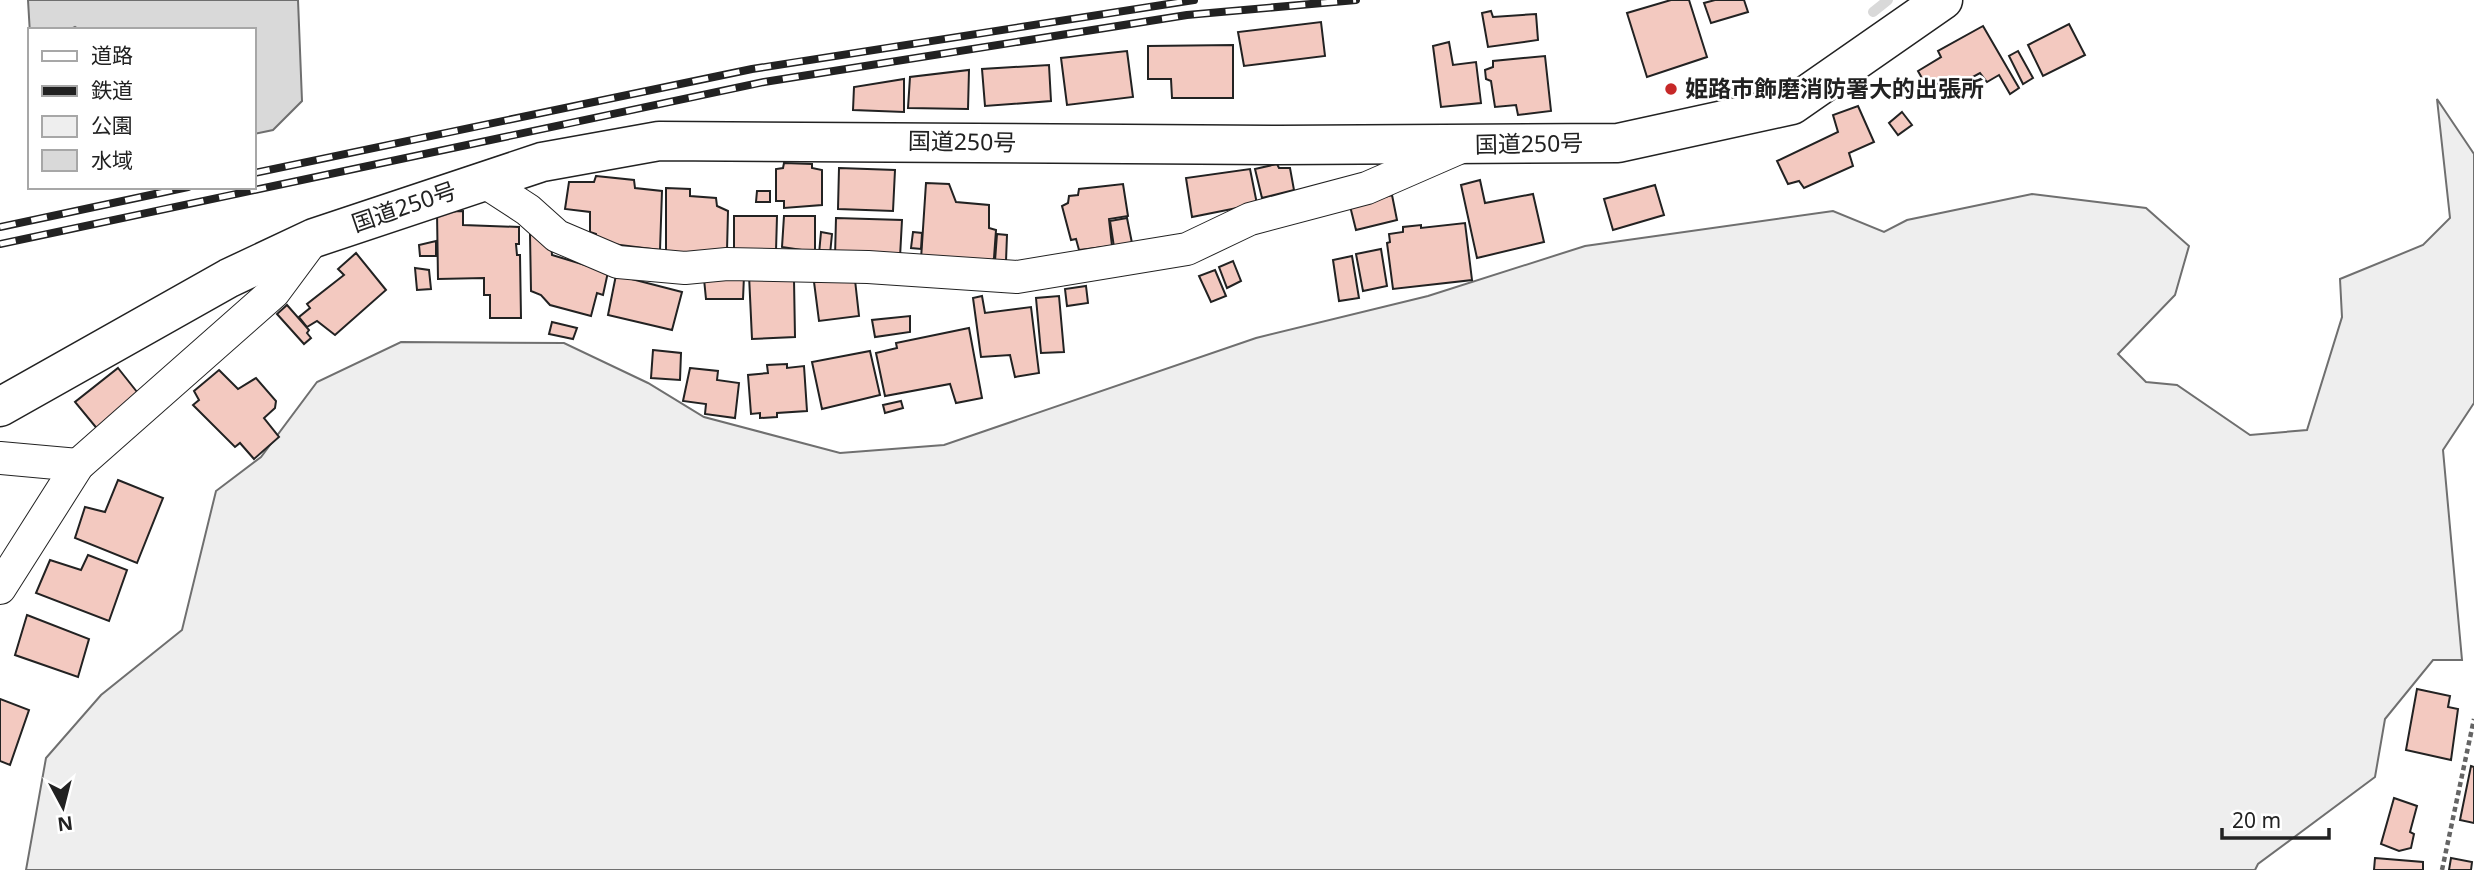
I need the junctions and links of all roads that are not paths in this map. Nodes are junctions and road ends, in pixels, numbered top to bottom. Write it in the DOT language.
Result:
graph roads {
  1 [pos="1943,0"];
  2 [pos="1465,145"];
  3 [pos="482,180"];
  4 [pos="314,238"];
  5 [pos="0,407"];
  6 [pos="0,458"];
  7 [pos="78,466"];
  8 [pos="0,588"];
  1 -- 2 [label="highway, 国道250号"];
  2 -- 3 [label="highway, 国道250号"];
  2 -- 3 [label="street"];
  3 -- 4 [label="highway, 国道250号"];
  4 -- 5 [label="highway, 国道250号"];
  4 -- 7 [label="street"];
  6 -- 7 [label="street"];
  7 -- 8 [label="street"];
}
